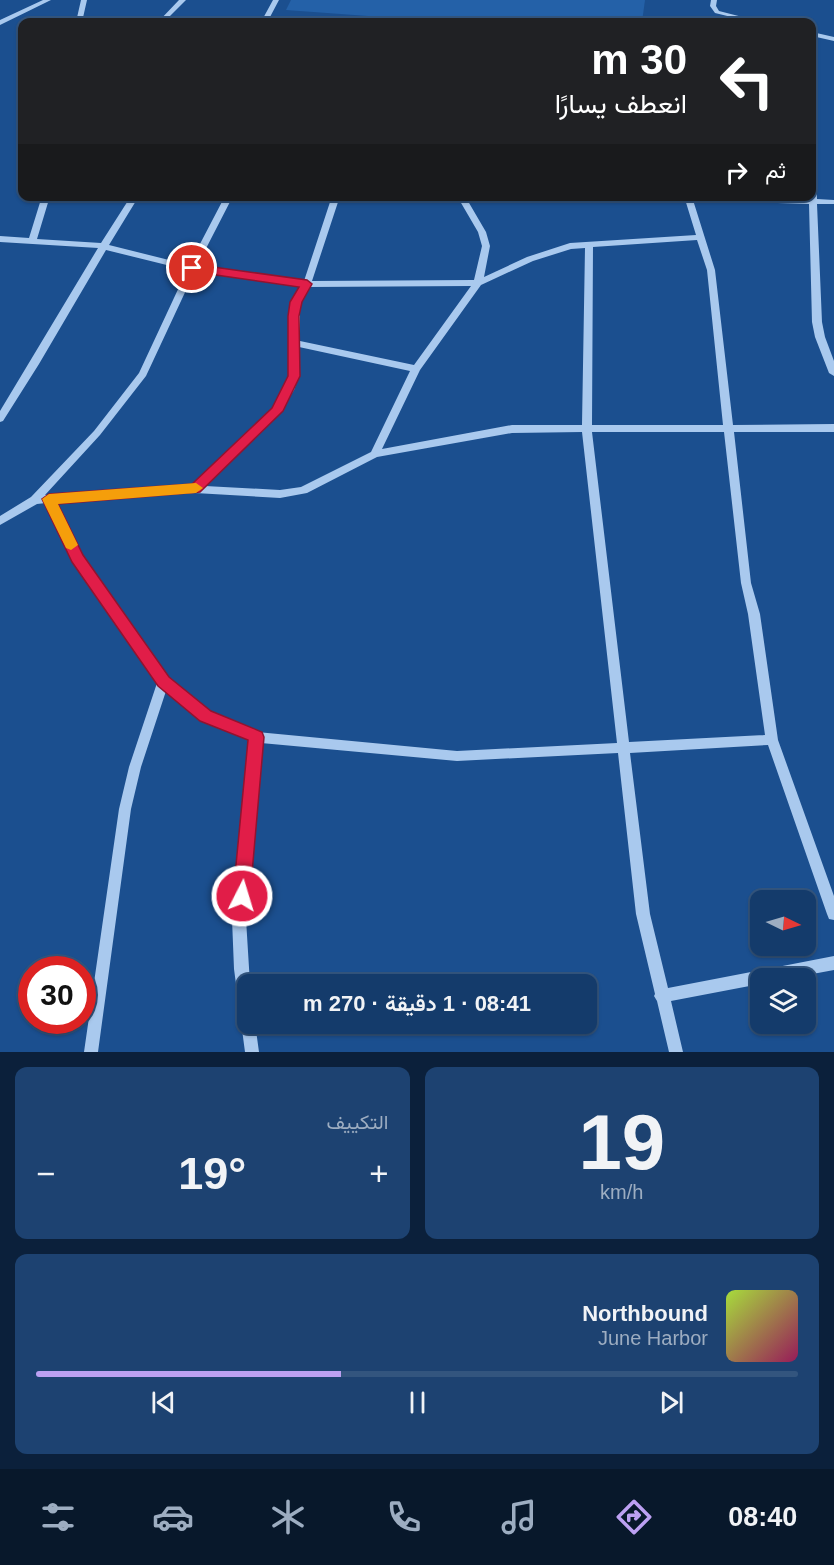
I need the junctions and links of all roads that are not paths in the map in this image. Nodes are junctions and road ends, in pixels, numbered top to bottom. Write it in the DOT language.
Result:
graph roads {
  1 [pos="48,0"];
  2 [pos="84,0"];
  3 [pos="183,0"];
  4 [pos="276,0"];
  5 [pos="714,0"];
  6 [pos="80,18"];
  7 [pos="165,18"];
  8 [pos="267,18"];
  9 [pos="741,18"];
  10 [pos="0,22"];
  11 [pos="816,35"];
  12 [pos="834,39"];
  13 [pos="816,200"];
  14 [pos="44,201"];
  15 [pos="132,201"];
  16 [pos="226,201"];
  17 [pos="334,201"];
  18 [pos="464,201"];
  19 [pos="689,201"];
  20 [pos="814,201"];
  21 [pos="834,202"];
  22 [pos="700,237"];
  23 [pos="0,239"];
  24 [pos="32,241"];
  25 [pos="589,245"];
  26 [pos="102,246"];
  27 [pos="192,268"];
  28 [pos="478,283"];
  29 [pos="307,284"];
  30 [pos="294,343"];
  31 [pos="416,369"];
  32 [pos="834,373"];
  33 [pos="0,419"];
  34 [pos="727,426"];
  35 [pos="834,428"];
  36 [pos="587,430"];
  37 [pos="375,454"];
  38 [pos="195,489"];
  39 [pos="49,499"];
  40 [pos="35,500"];
  41 [pos="0,520"];
  42 [pos="163,682"];
  43 [pos="256,737"];
  44 [pos="772,741"];
  45 [pos="622,748"];
  46 [pos="834,914"];
  47 [pos="834,963"];
  48 [pos="242,974"];
  49 [pos="661,996"];
  50 [pos="250,1034"];
  51 [pos="91,1052"];
  52 [pos="252,1052"];
  53 [pos="676,1052"];
  1 -- 10 [label="street"];
  2 -- 6 [label="street"];
  3 -- 7 [label="street"];
  4 -- 8 [label="street"];
  5 -- 9 [label="street"];
  11 -- 12 [label="street"];
  13 -- 21 [label="street"];
  14 -- 24 [label="street"];
  15 -- 26 [label="street"];
  16 -- 27 [label="street"];
  17 -- 29 [label="street"];
  18 -- 28 [label="street"];
  19 -- 22 [label="street"];
  20 -- 32 [label="street"];
  22 -- 25 [label="street"];
  22 -- 34 [label="street"];
  23 -- 24 [label="street"];
  24 -- 26 [label="street"];
  25 -- 28 [label="street"];
  25 -- 36 [label="street"];
  26 -- 27 [label="street"];
  26 -- 33 [label="street"];
  27 -- 29 [label="street"];
  27 -- 40 [label="street"];
  28 -- 29 [label="street"];
  28 -- 31 [label="street"];
  29 -- 30 [label="street"];
  30 -- 31 [label="street"];
  30 -- 38 [label="street"];
  31 -- 37 [label="street"];
  34 -- 35 [label="street"];
  34 -- 36 [label="street"];
  34 -- 44 [label="street"];
  36 -- 37 [label="street"];
  36 -- 45 [label="street"];
  37 -- 38 [label="street"];
  38 -- 39 [label="street"];
  39 -- 40 [label="street"];
  39 -- 42 [label="street"];
  40 -- 41 [label="street"];
  42 -- 43 [label="street"];
  42 -- 51 [label="street"];
  43 -- 45 [label="street"];
  43 -- 48 [label="street"];
  44 -- 45 [label="street"];
  44 -- 46 [label="street"];
  45 -- 49 [label="street"];
  47 -- 49 [label="street"];
  49 -- 53 [label="street"];
  50 -- 52 [label="street"];
}
